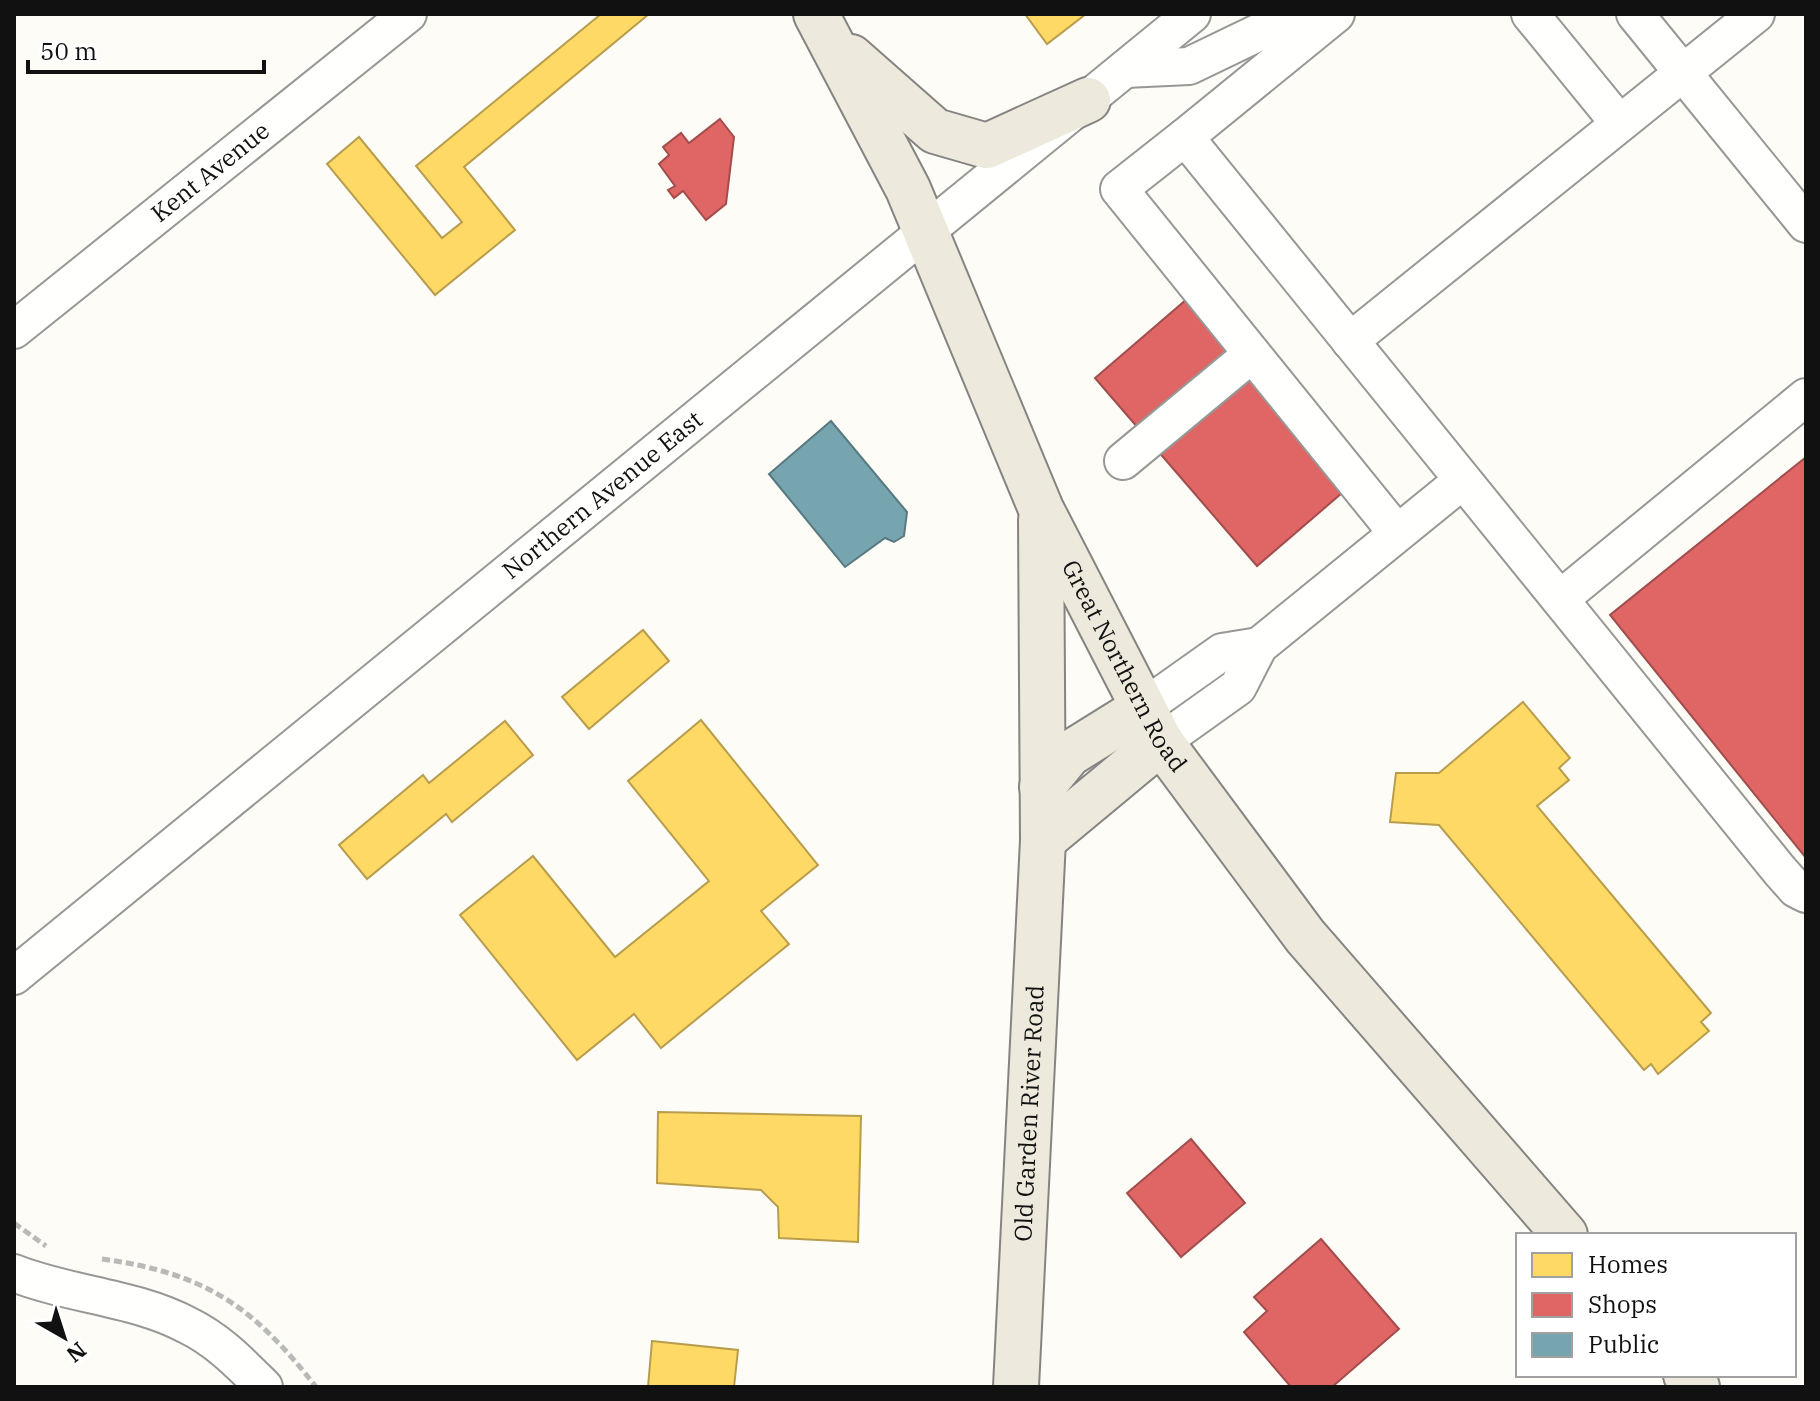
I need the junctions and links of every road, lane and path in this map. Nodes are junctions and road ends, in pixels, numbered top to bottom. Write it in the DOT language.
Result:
graph roads {
  1 [pos="408,14"];
  2 [pos="1192,14"];
  3 [pos="1297,14"];
  4 [pos="1336,14"];
  5 [pos="1530,14"];
  6 [pos="1635,14"];
  7 [pos="1756,14"];
  8 [pos="824,26"];
  9 [pos="1125,69"];
  10 [pos="1682,74"];
  11 [pos="1088,100"];
  12 [pos="1619,123"];
  13 [pos="1185,137"];
  14 [pos="1806,224"];
  15 [pos="923,234"];
  16 [pos="14,330"];
  17 [pos="1350,341"];
  18 [pos="1252,354"];
  19 [pos="1806,397"];
  20 [pos="1123,461"];
  21 [pos="1462,481"];
  22 [pos="1041,509"];
  23 [pos="1397,533"];
  24 [pos="1560,599"];
  25 [pos="1152,725"];
  26 [pos="1042,787"];
  27 [pos="1043,840"];
  28 [pos="1806,894"];
  29 [pos="14,976"];
  30 [pos="1563,1233"];
  31 [pos="14,1273"];
  32 [pos="264,1387"];
  33 [pos="1016,1387"];
  1 -- 16 [label="street, Kent Avenue"];
  2 -- 9 [label="street, Northern Avenue East"];
  3 -- 9 [label="street"];
  4 -- 13 [label="street"];
  5 -- 12 [label="street"];
  6 -- 10 [label="street"];
  7 -- 10 [label="street"];
  8 -- 11 [label="main road"];
  8 -- 15 [label="main road, Great Northern Road"];
  9 -- 11 [label="street, Northern Avenue East"];
  10 -- 12 [label="street"];
  10 -- 14 [label="street"];
  11 -- 15 [label="street, Northern Avenue East"];
  12 -- 17 [label="street"];
  13 -- 17 [label="street"];
  13 -- 18 [label="street"];
  15 -- 22 [label="main road, Great Northern Road"];
  15 -- 29 [label="street, Northern Avenue East"];
  17 -- 21 [label="street"];
  18 -- 20 [label="street"];
  18 -- 23 [label="street"];
  19 -- 24 [label="street"];
  21 -- 23 [label="street"];
  21 -- 24 [label="street"];
  22 -- 25 [label="main road, Great Northern Road"];
  22 -- 26 [label="main road, Old Garden River Road"];
  23 -- 25 [label="street"];
  24 -- 28 [label="street"];
  25 -- 26 [label="main road"];
  25 -- 27 [label="main road"];
  25 -- 30 [label="main road, Great Northern Road"];
  26 -- 27 [label="main road, Old Garden River Road"];
  27 -- 33 [label="main road, Old Garden River Road"];
  31 -- 32 [label="street"];
}
